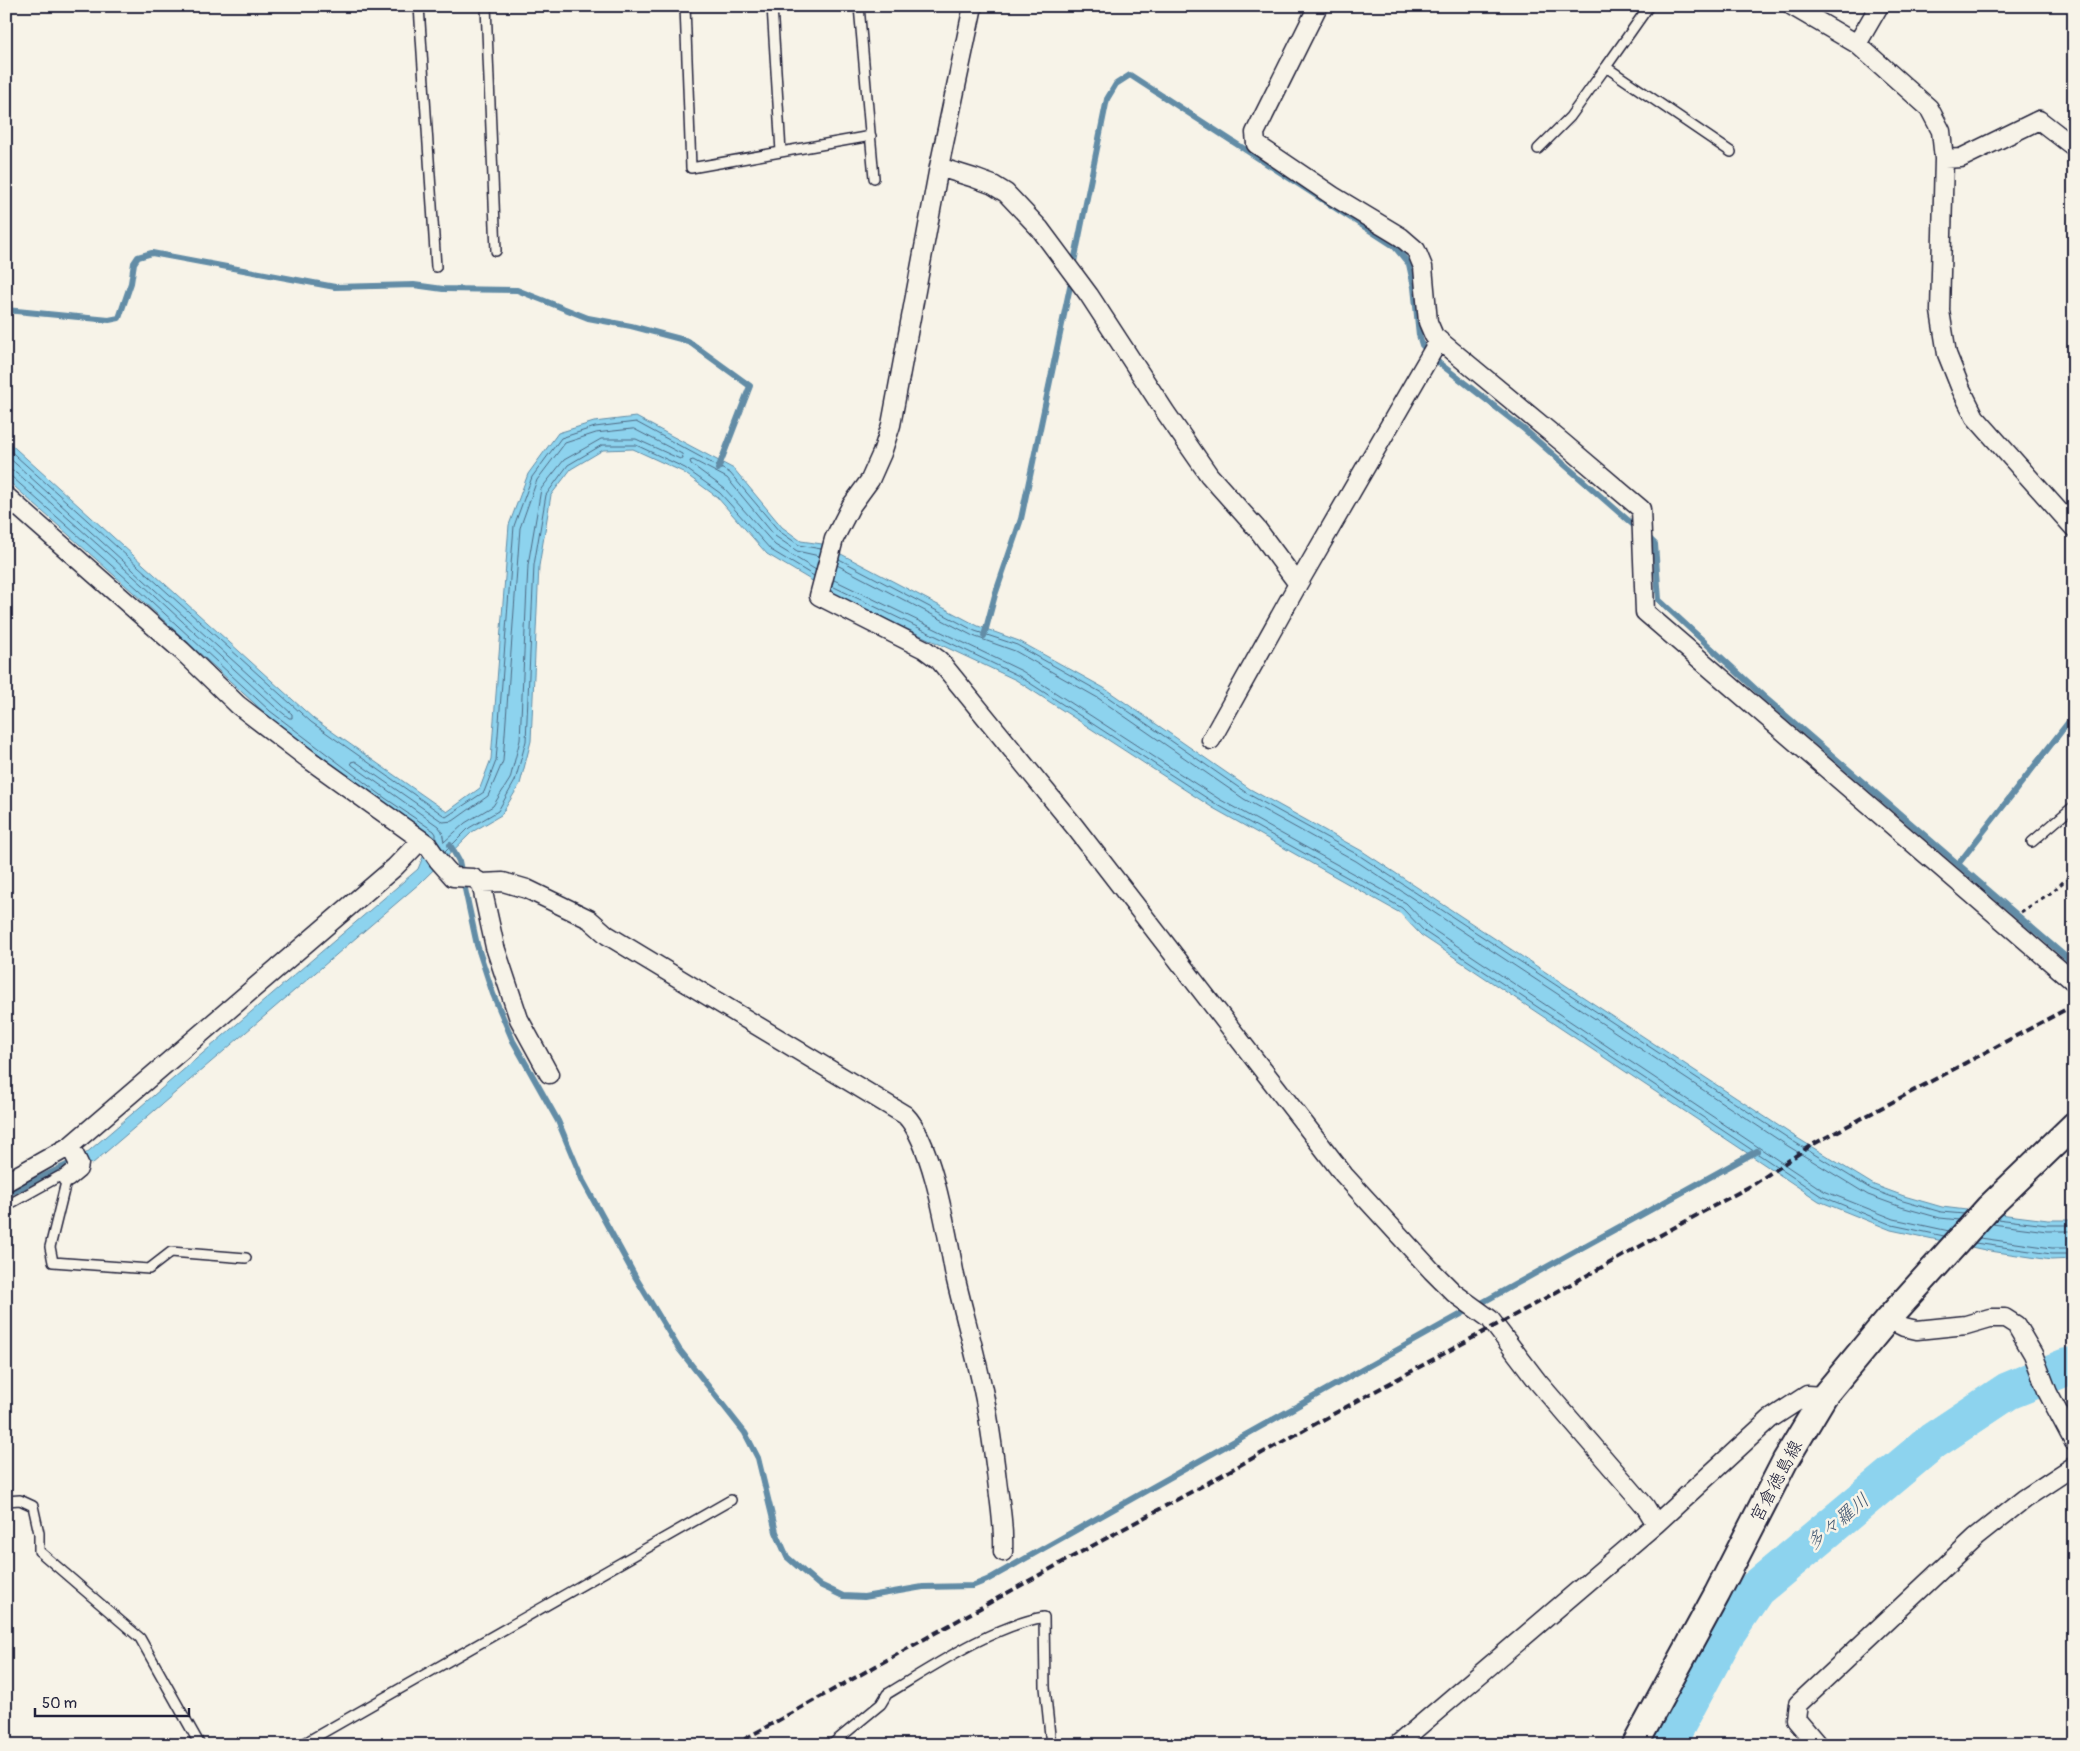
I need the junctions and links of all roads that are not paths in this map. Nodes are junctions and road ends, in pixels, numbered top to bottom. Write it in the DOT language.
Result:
graph roads {
  1 [pos="419,6"];
  2 [pos="486,6"];
  3 [pos="685,6"];
  4 [pos="772,6"];
  5 [pos="859,6"];
  6 [pos="973,6"];
  7 [pos="1318,6"];
  8 [pos="1649,6"];
  9 [pos="1792,6"];
  10 [pos="1879,6"];
  11 [pos="1857,44"];
  12 [pos="1606,66"];
  13 [pos="871,136"];
  14 [pos="2074,147"];
  15 [pos="1538,149"];
  16 [pos="781,152"];
  17 [pos="1731,152"];
  18 [pos="1944,160"];
  19 [pos="939,167"];
  20 [pos="874,178"];
  21 [pos="496,250"];
  22 [pos="436,267"];
  23 [pos="1437,342"];
  24 [pos="6,496"];
  25 [pos="2074,528"];
  26 [pos="1298,584"];
  27 [pos="1211,740"];
  28 [pos="2074,806"];
  29 [pos="424,842"];
  30 [pos="2032,842"];
  31 [pos="477,880"];
  32 [pos="2074,982"];
  33 [pos="549,1074"];
  34 [pos="2074,1125"];
  35 [pos="73,1152"];
  36 [pos="67,1178"];
  37 [pos="6,1182"];
  38 [pos="6,1206"];
  39 [pos="246,1258"];
  40 [pos="1888,1319"];
  41 [pos="1824,1396"];
  42 [pos="2074,1442"];
  43 [pos="2074,1466"];
  44 [pos="731,1500"];
  45 [pos="6,1501"];
  46 [pos="1656,1524"];
  47 [pos="1003,1552"];
  48 [pos="311,1742"];
  49 [pos="200,1745"];
  50 [pos="300,1745"];
  51 [pos="831,1745"];
  52 [pos="1051,1745"];
  53 [pos="1397,1745"];
  54 [pos="1635,1745"];
  55 [pos="1818,1745"];
  1 -- 22 [label="lane"];
  2 -- 21 [label="lane"];
  3 -- 16 [label="lane"];
  4 -- 16 [label="lane"];
  5 -- 13 [label="lane"];
  6 -- 19 [label="street"];
  7 -- 23 [label="street"];
  8 -- 12 [label="lane"];
  9 -- 11 [label="street"];
  10 -- 11 [label="street"];
  11 -- 18 [label="street"];
  12 -- 15 [label="lane"];
  12 -- 17 [label="lane"];
  13 -- 16 [label="lane"];
  13 -- 20 [label="lane"];
  14 -- 18 [label="street"];
  18 -- 25 [label="street"];
  19 -- 26 [label="street"];
  19 -- 46 [label="street"];
  23 -- 26 [label="street"];
  23 -- 32 [label="street"];
  24 -- 29 [label="street"];
  26 -- 27 [label="street"];
  28 -- 30 [label="lane"];
  29 -- 31 [label="street"];
  29 -- 35 [label="street"];
  31 -- 33 [label="street"];
  31 -- 47 [label="street"];
  34 -- 40 [label="main road, 宮倉徳島線"];
  35 -- 36 [label="street"];
  35 -- 37 [label="street"];
  36 -- 38 [label="lane"];
  36 -- 39 [label="lane"];
  40 -- 41 [label="main road, 宮倉徳島線"];
  40 -- 42 [label="street"];
  41 -- 46 [label="street"];
  41 -- 54 [label="main road, 宮倉徳島線"];
  43 -- 55 [label="street"];
  44 -- 48 [label="lane"];
  45 -- 49 [label="lane"];
  46 -- 53 [label="street"];
  48 -- 50 [label="lane"];
  51 -- 52 [label="lane"];
}
